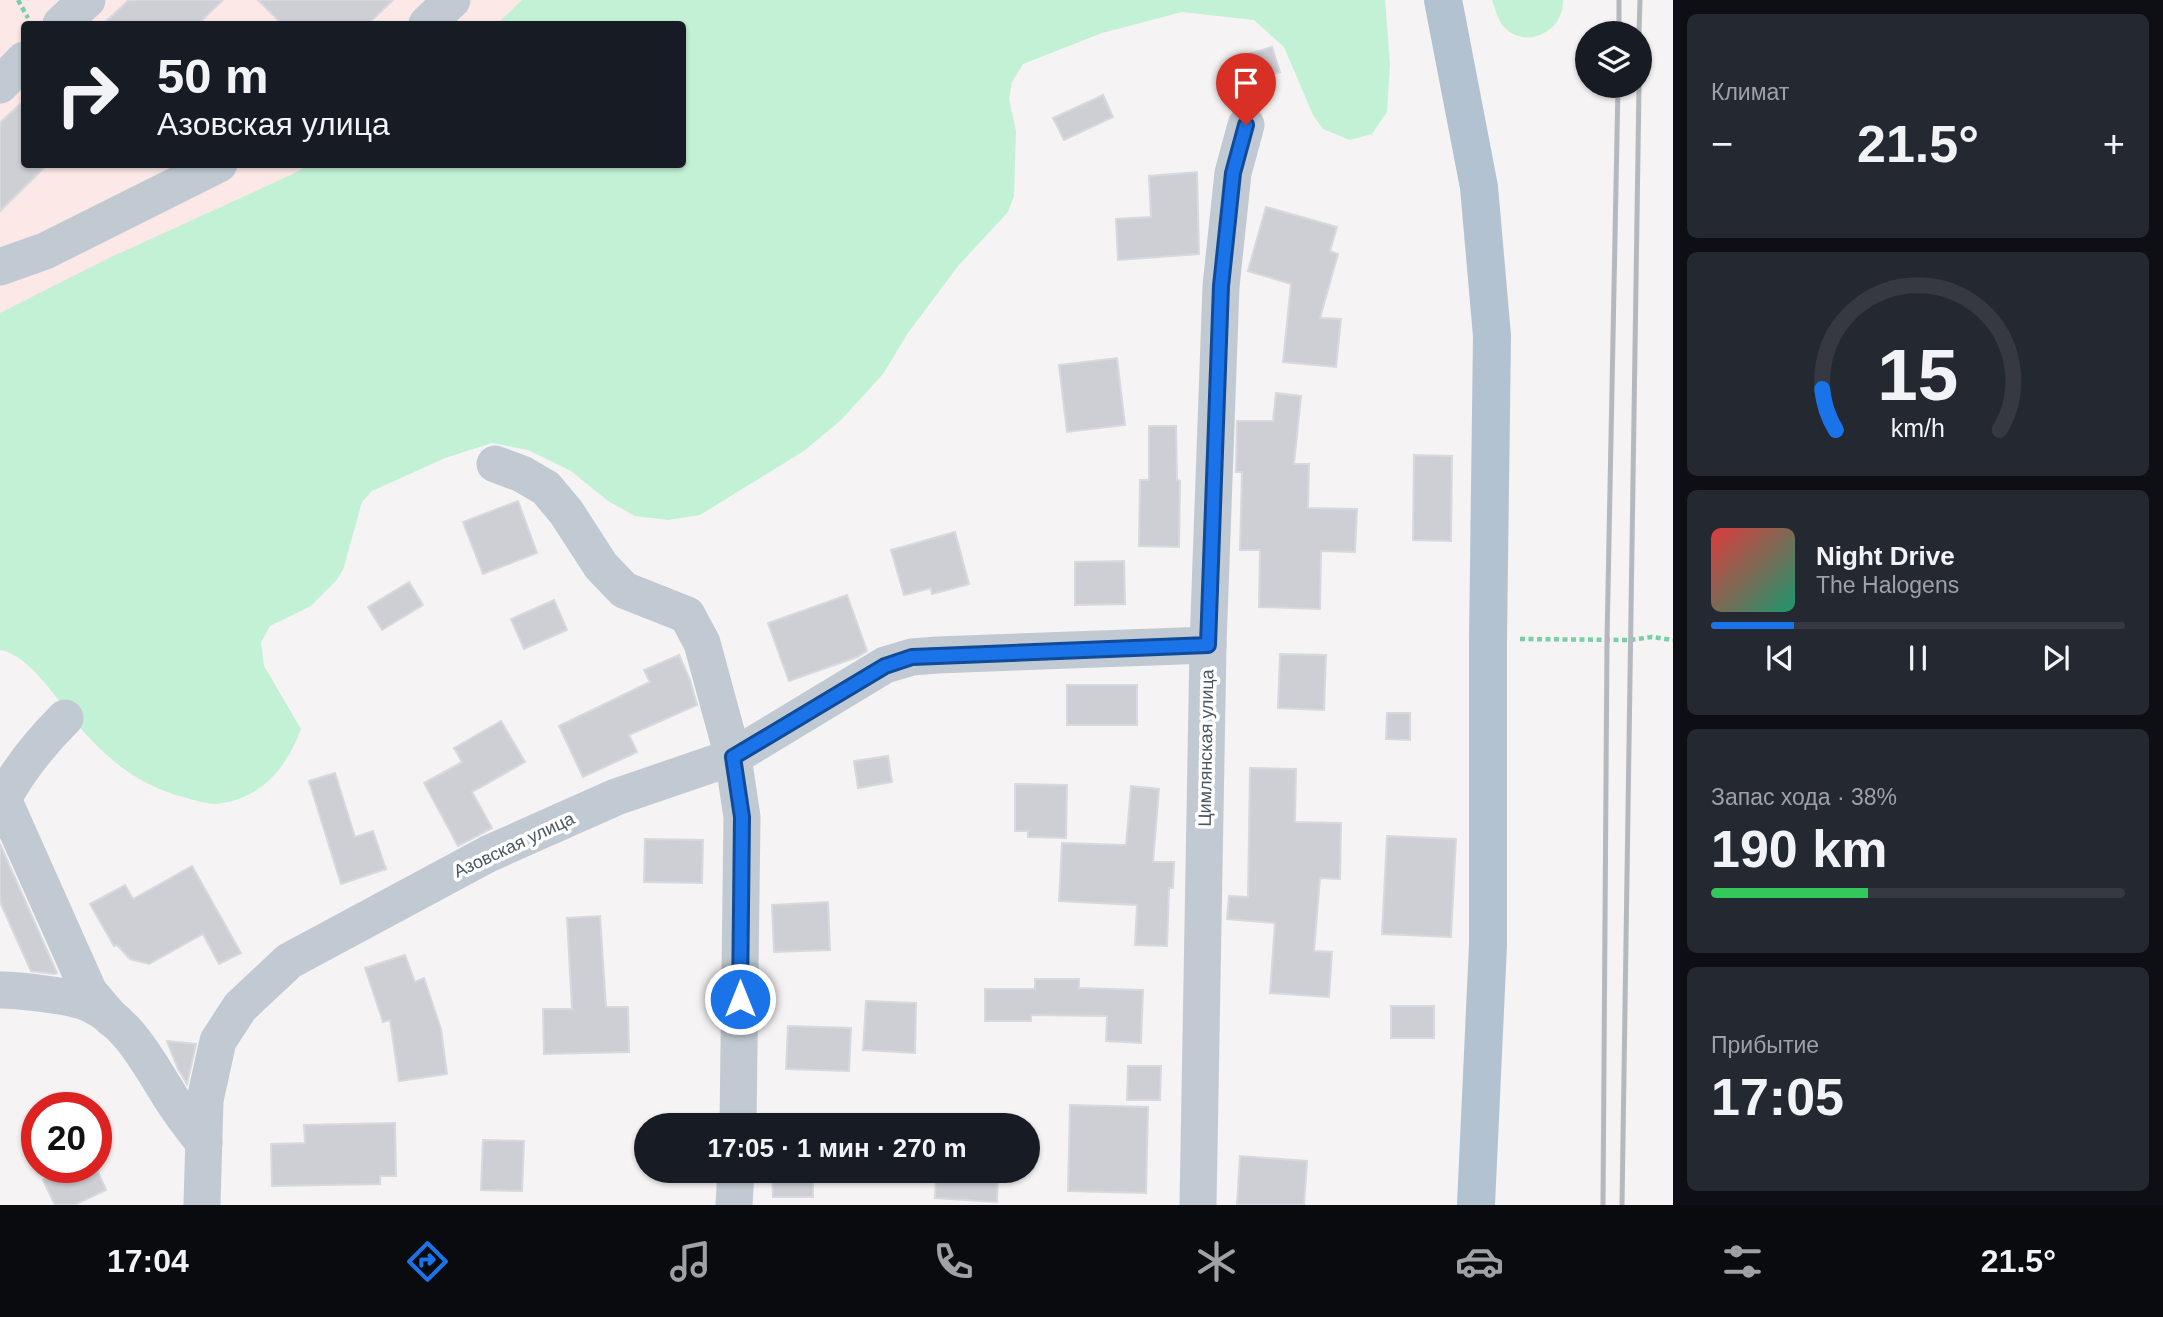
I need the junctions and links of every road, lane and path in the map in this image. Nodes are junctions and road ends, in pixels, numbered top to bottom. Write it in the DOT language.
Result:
graph roads {
  1 [pos="18,0"];
  2 [pos="87,0"];
  3 [pos="452,0"];
  4 [pos="1443,0"];
  5 [pos="30,21"];
  6 [pos="64,21"];
  7 [pos="430,21"];
  8 [pos="21,63"];
  9 [pos="0,85"];
  10 [pos="1246,125"];
  11 [pos="211,168"];
  12 [pos="0,267"];
  13 [pos="495,464"];
  14 [pos="1535,639"];
  15 [pos="1673,639"];
  16 [pos="1208,645"];
  17 [pos="65,718"];
  18 [pos="733,757"];
  19 [pos="4,811"];
  20 [pos="0,990"];
  21 [pos="112,1018"];
  22 [pos="738,1113"];
  23 [pos="204,1143"];
  24 [pos="735,1183"];
  25 [pos="202,1205"];
  26 [pos="734,1205"];
  27 [pos="1198,1205"];
  28 [pos="1476,1205"];
  1 -- 5 [label="path"];
  2 -- 6 [label="street"];
  3 -- 7 [label="street"];
  4 -- 28 [label="main road"];
  8 -- 9 [label="street"];
  10 -- 16 [label="street, Цимлянская улица"];
  11 -- 12 [label="street"];
  13 -- 18 [label="street"];
  14 -- 15 [label="path"];
  16 -- 18 [label="street, Азовская улица"];
  16 -- 27 [label="street, Цимлянская улица"];
  17 -- 19 [label="street"];
  18 -- 22 [label="street"];
  18 -- 23 [label="street, Азовская улица"];
  19 -- 21 [label="street"];
  20 -- 21 [label="street"];
  21 -- 23 [label="street"];
  23 -- 25 [label="street, Азовская улица"];
  24 -- 26 [label="street"];
}
